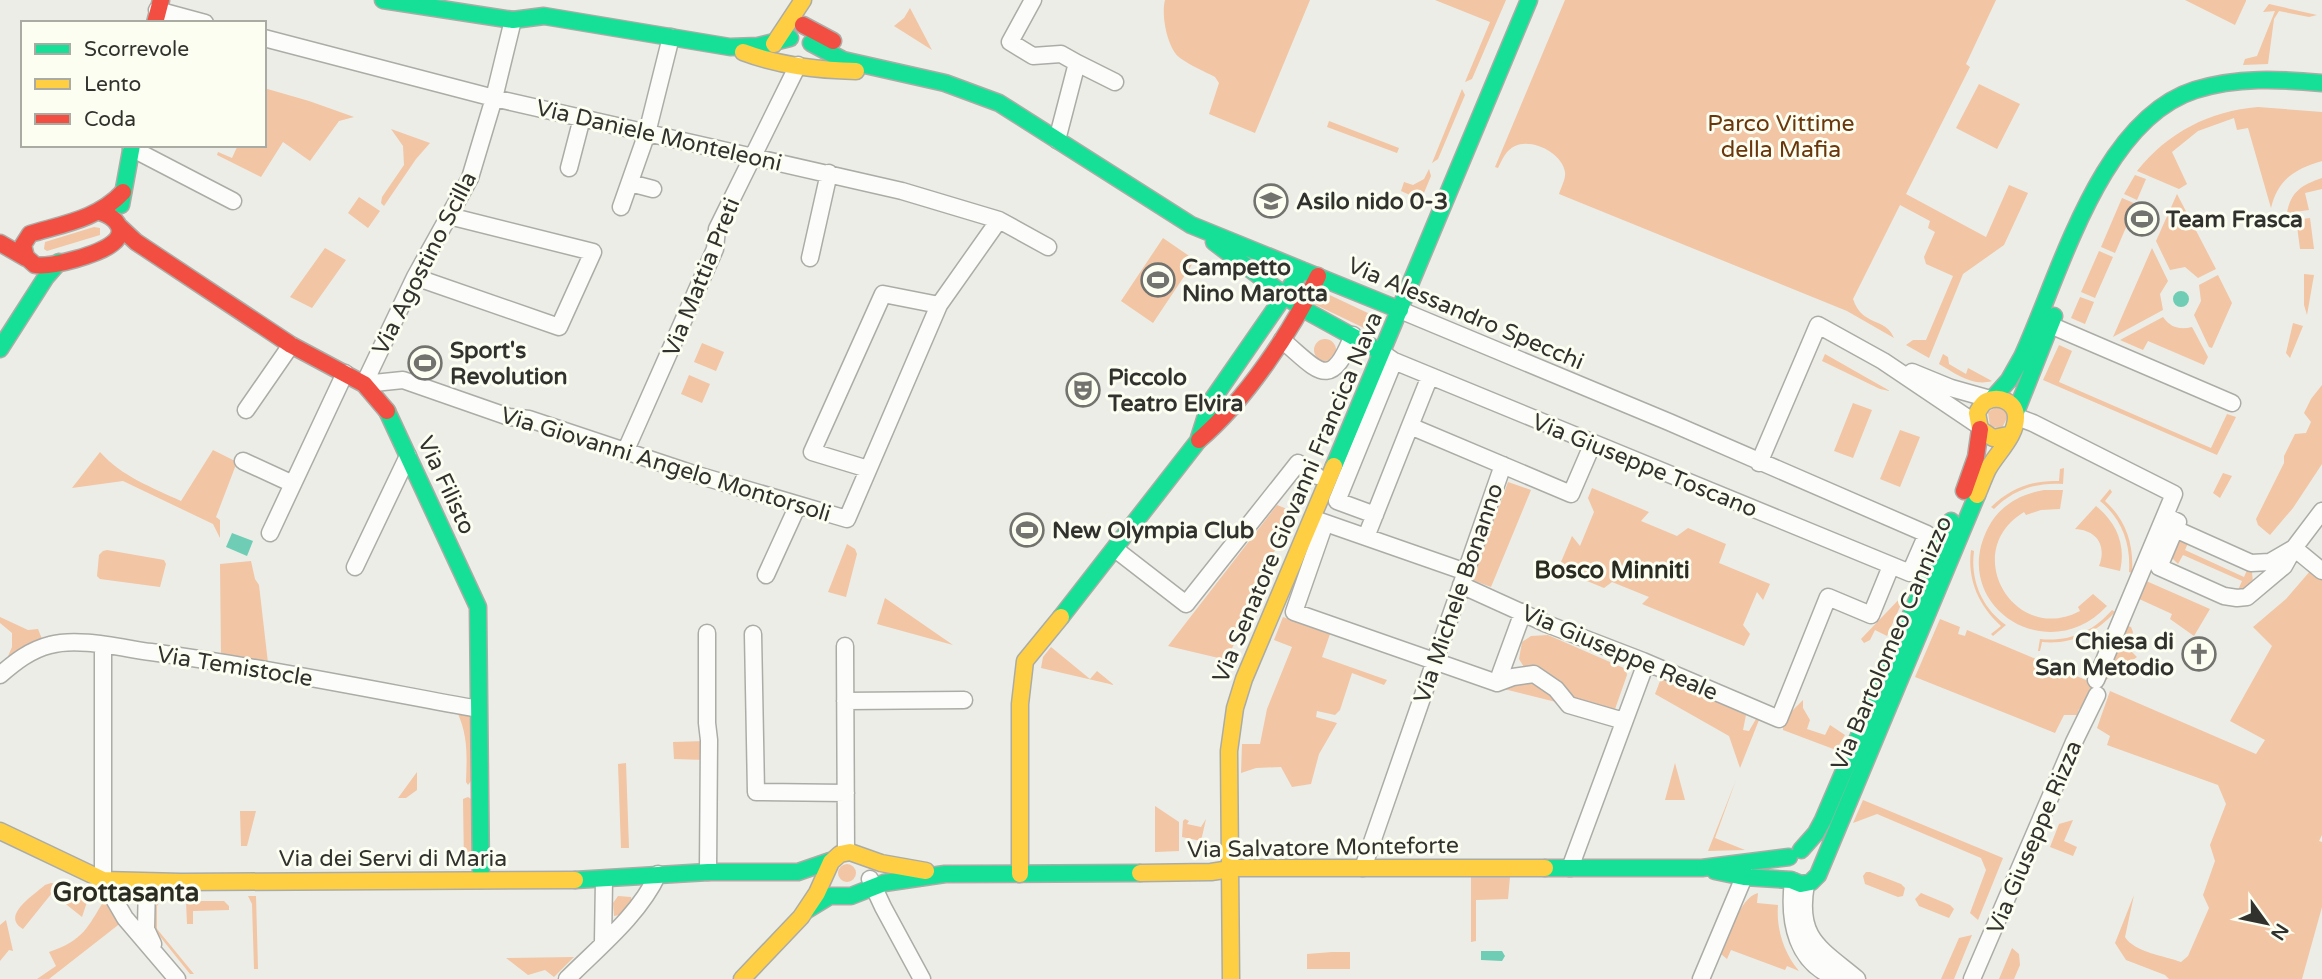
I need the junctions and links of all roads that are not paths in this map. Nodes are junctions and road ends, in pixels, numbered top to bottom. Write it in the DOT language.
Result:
graph roads {
  1 [pos="383,0"];
  2 [pos="803,0"];
  3 [pos="809,0"];
  4 [pos="1032,0"];
  5 [pos="1518,0"];
  6 [pos="1529,0"];
  7 [pos="157,8"];
  8 [pos="546,8"];
  9 [pos="513,20"];
  10 [pos="199,21"];
  11 [pos="671,37"];
  12 [pos="792,38"];
  13 [pos="266,39"];
  14 [pos="730,47"];
  15 [pos="1077,63"];
  16 [pos="797,65"];
  17 [pos="875,68"];
  18 [pos="1115,82"];
  19 [pos="2322,83"];
  20 [pos="2322,96"];
  21 [pos="494,98"];
  22 [pos="582,118"];
  23 [pos="648,133"];
  24 [pos="1057,141"];
  25 [pos="131,147"];
  26 [pos="753,156"];
  27 [pos="569,168"];
  28 [pos="829,173"];
  29 [pos="630,183"];
  30 [pos="653,189"];
  31 [pos="123,192"];
  32 [pos="233,201"];
  33 [pos="621,207"];
  34 [pos="100,212"];
  35 [pos="450,216"];
  36 [pos="999,220"];
  37 [pos="119,225"];
  38 [pos="1191,225"];
  39 [pos="30,234"];
  40 [pos="136,242"];
  41 [pos="1,243"];
  42 [pos="1048,247"];
  43 [pos="103,249"];
  44 [pos="810,258"];
  45 [pos="28,260"];
  46 [pos="60,262"];
  47 [pos="1302,270"];
  48 [pos="1318,276"];
  49 [pos="415,277"];
  50 [pos="1285,296"];
  51 [pos="939,305"];
  52 [pos="1394,308"];
  53 [pos="1303,309"];
  54 [pos="2050,325"];
  55 [pos="13,331"];
  56 [pos="1353,335"];
  57 [pos="1282,340"];
  58 [pos="291,345"];
  59 [pos="0,349"];
  60 [pos="1383,353"];
  61 [pos="1884,361"];
  62 [pos="345,373"];
  63 [pos="1430,376"];
  64 [pos="364,384"];
  65 [pos="1992,399"];
  66 [pos="2232,403"];
  67 [pos="246,410"];
  68 [pos="2017,414"];
  69 [pos="1410,426"];
  70 [pos="1979,427"];
  71 [pos="2008,435"];
  72 [pos="1198,441"];
  73 [pos="1593,443"];
  74 [pos="625,452"];
  75 [pos="408,456"];
  76 [pos="243,461"];
  77 [pos="1759,463"];
  78 [pos="1503,465"];
  79 [pos="868,469"];
  80 [pos="1318,476"];
  81 [pos="293,484"];
  82 [pos="798,505"];
  83 [pos="2322,511"];
  84 [pos="1375,515"];
  85 [pos="1318,521"];
  86 [pos="2170,523"];
  87 [pos="270,533"];
  88 [pos="1366,537"];
  89 [pos="2294,548"];
  90 [pos="1115,549"];
  91 [pos="1891,566"];
  92 [pos="355,567"];
  93 [pos="2322,571"];
  94 [pos="1910,573"];
  95 [pos="766,575"];
  96 [pos="1463,578"];
  97 [pos="1522,612"];
  98 [pos="706,633"];
  99 [pos="753,634"];
  100 [pos="103,645"];
  101 [pos="845,646"];
  102 [pos="1435,661"];
  103 [pos="1646,663"];
  104 [pos="0,675"];
  105 [pos="1497,683"];
  106 [pos="964,700"];
  107 [pos="845,701"];
  108 [pos="478,709"];
  109 [pos="1624,722"];
  110 [pos="846,793"];
  111 [pos="0,831"];
  112 [pos="846,852"];
  113 [pos="1795,853"];
  114 [pos="863,859"];
  115 [pos="1363,868"];
  116 [pos="1570,868"];
  117 [pos="1744,869"];
  118 [pos="1224,870"];
  119 [pos="1819,870"];
  120 [pos="708,872"];
  121 [pos="798,872"];
  122 [pos="658,874"];
  123 [pos="945,874"];
  124 [pos="1020,874"];
  125 [pos="103,880"];
  126 [pos="481,880"];
  127 [pos="604,880"];
  128 [pos="829,880"];
  129 [pos="146,882"];
  130 [pos="893,882"];
  131 [pos="1795,884"];
  132 [pos="866,887"];
  133 [pos="808,907"];
  134 [pos="883,907"];
  135 [pos="603,942"];
  136 [pos="159,956"];
  137 [pos="177,979"];
  138 [pos="567,979"];
  139 [pos="742,979"];
  140 [pos="922,979"];
  141 [pos="1217,979"];
  142 [pos="1231,979"];
  143 [pos="1701,979"];
  144 [pos="1839,979"];
  145 [pos="1857,979"];
  146 [pos="1972,979"];
  1 -- 9 [label="street"];
  2 -- 12 [label="street"];
  3 -- 12 [label="street"];
  4 -- 15 [label="street"];
  5 -- 52 [label="street"];
  6 -- 52 [label="street"];
  7 -- 10 [label="street"];
  8 -- 9 [label="street"];
  8 -- 11 [label="street"];
  9 -- 21 [label="street, Via Agostino Scilla"];
  11 -- 14 [label="street"];
  11 -- 23 [label="street"];
  12 -- 14 [label="street"];
  12 -- 16 [label="street"];
  12 -- 16 [label="street"];
  12 -- 17 [label="street"];
  13 -- 21 [label="street, Via Daniele Monteleoni"];
  14 -- 16 [label="street"];
  15 -- 18 [label="street"];
  15 -- 24 [label="street"];
  16 -- 17 [label="street"];
  16 -- 26 [label="street, Via Mattia Preti"];
  17 -- 24 [label="street, Via Alessandro Specchi"];
  19 -- 65 [label="street"];
  20 -- 54 [label="street"];
  21 -- 22 [label="street, Via Daniele Monteleoni"];
  21 -- 35 [label="street, Via Agostino Scilla"];
  22 -- 23 [label="street, Via Daniele Monteleoni"];
  22 -- 27 [label="street"];
  23 -- 26 [label="street, Via Daniele Monteleoni"];
  23 -- 29 [label="street"];
  24 -- 38 [label="street, Via Alessandro Specchi"];
  25 -- 31 [label="street"];
  25 -- 32 [label="street"];
  26 -- 28 [label="street, Via Daniele Monteleoni"];
  26 -- 74 [label="street, Via Mattia Preti"];
  28 -- 36 [label="street, Via Daniele Monteleoni"];
  28 -- 44 [label="street"];
  29 -- 30 [label="street"];
  29 -- 33 [label="street"];
  31 -- 34 [label="street"];
  31 -- 37 [label="street"];
  34 -- 37 [label="street, Via Filisto"];
  34 -- 39 [label="street"];
  35 -- 49 [label="street, Via Agostino Scilla"];
  35 -- 49 [label="street"];
  36 -- 42 [label="street, Via Daniele Monteleoni"];
  36 -- 51 [label="street, Via Giovanni Angelo Montorsoli"];
  37 -- 40 [label="street, Via Filisto"];
  37 -- 43 [label="street"];
  38 -- 47 [label="street, Via Alessandro Specchi"];
  38 -- 50 [label="street"];
  39 -- 41 [label="street"];
  39 -- 45 [label="street"];
  40 -- 43 [label="street"];
  40 -- 58 [label="street, Via Filisto"];
  41 -- 45 [label="street"];
  43 -- 46 [label="street"];
  45 -- 46 [label="street"];
  45 -- 55 [label="street"];
  46 -- 55 [label="street"];
  47 -- 48 [label="street, Via Alessandro Specchi"];
  47 -- 50 [label="street"];
  48 -- 52 [label="street, Via Alessandro Specchi"];
  48 -- 53 [label="street"];
  49 -- 64 [label="street, Via Agostino Scilla"];
  50 -- 53 [label="street"];
  50 -- 72 [label="street"];
  51 -- 79 [label="street, Via Giovanni Angelo Montorsoli"];
  51 -- 79 [label="street"];
  52 -- 60 [label="street, Via Senatore Giovanni Francica Nava"];
  52 -- 77 [label="street, Via Alessandro Specchi"];
  53 -- 56 [label="street"];
  53 -- 57 [label="street"];
  54 -- 66 [label="street"];
  54 -- 68 [label="street"];
  55 -- 59 [label="street"];
  56 -- 57 [label="street"];
  56 -- 60 [label="street"];
  57 -- 72 [label="street"];
  58 -- 62 [label="street, Via Filisto"];
  58 -- 67 [label="street"];
  60 -- 63 [label="street, Via Giuseppe Toscano"];
  60 -- 80 [label="street, Via Senatore Giovanni Francica Nava"];
  60 -- 84 [label="street"];
  60 -- 85 [label="street, Via Senatore Giovanni Francica Nava"];
  61 -- 65 [label="street"];
  61 -- 70 [label="street"];
  61 -- 77 [label="street"];
  62 -- 64 [label="street, Via Filisto"];
  62 -- 81 [label="street"];
  63 -- 69 [label="street"];
  63 -- 73 [label="street, Via Giuseppe Toscano"];
  64 -- 74 [label="street, Via Giovanni Angelo Montorsoli"];
  64 -- 75 [label="street, Via Filisto"];
  65 -- 68 [label="street"];
  65 -- 70 [label="street"];
  68 -- 71 [label="street"];
  68 -- 86 [label="street"];
  69 -- 78 [label="street, Via Michele Bonanno"];
  69 -- 84 [label="street"];
  70 -- 71 [label="street"];
  70 -- 113 [label="street, Via Bartolomeo Cannizzo"];
  71 -- 119 [label="street, Via Bartolomeo Cannizzo"];
  72 -- 90 [label="street"];
  73 -- 78 [label="street"];
  73 -- 91 [label="street, Via Giuseppe Toscano"];
  74 -- 82 [label="street, Via Giovanni Angelo Montorsoli"];
  75 -- 92 [label="street"];
  75 -- 108 [label="street, Via Filisto"];
  76 -- 81 [label="street"];
  77 -- 94 [label="street, Via Alessandro Specchi"];
  78 -- 96 [label="street, Via Michele Bonanno"];
  79 -- 82 [label="street, Via Giovanni Angelo Montorsoli"];
  80 -- 90 [label="street"];
  80 -- 118 [label="street, Via Senatore Giovanni Francica Nava"];
  81 -- 87 [label="street"];
  82 -- 95 [label="street"];
  83 -- 89 [label="street"];
  84 -- 88 [label="street"];
  85 -- 88 [label="street, Via Giuseppe Reale"];
  85 -- 102 [label="street"];
  85 -- 118 [label="street, Via Senatore Giovanni Francica Nava"];
  86 -- 89 [label="street"];
  86 -- 89 [label="street"];
  86 -- 146 [label="street, Via Giuseppe Rizza"];
  88 -- 96 [label="street, Via Giuseppe Reale"];
  89 -- 93 [label="street"];
  90 -- 124 [label="street"];
  91 -- 94 [label="street, Via Giuseppe Toscano"];
  91 -- 103 [label="street, Via Giuseppe Reale"];
  96 -- 97 [label="street, Via Giuseppe Reale"];
  96 -- 102 [label="street, Via Michele Bonanno"];
  97 -- 103 [label="street, Via Giuseppe Reale"];
  97 -- 105 [label="street"];
  98 -- 120 [label="street"];
  99 -- 110 [label="street"];
  100 -- 104 [label="street, Via Temistocle"];
  100 -- 108 [label="street, Via Temistocle"];
  100 -- 125 [label="street"];
  101 -- 107 [label="street"];
  102 -- 105 [label="street"];
  102 -- 115 [label="street, Via Michele Bonanno"];
  103 -- 109 [label="street"];
  105 -- 109 [label="street"];
  106 -- 107 [label="street"];
  107 -- 110 [label="street"];
  108 -- 126 [label="street, Via Filisto"];
  109 -- 116 [label="street"];
  110 -- 112 [label="street"];
  111 -- 125 [label="street, Via dei Servi di Maria"];
  112 -- 114 [label="street"];
  112 -- 128 [label="street"];
  113 -- 117 [label="street"];
  113 -- 119 [label="street"];
  113 -- 131 [label="street"];
  114 -- 123 [label="street"];
  114 -- 132 [label="street"];
  115 -- 116 [label="street, Via Salvatore Monteforte"];
  115 -- 118 [label="street, Via Salvatore Monteforte"];
  116 -- 117 [label="street, Via Salvatore Monteforte"];
  117 -- 131 [label="street"];
  117 -- 143 [label="street"];
  118 -- 124 [label="street, Via Salvatore Monteforte"];
  118 -- 141 [label="street"];
  118 -- 142 [label="street"];
  119 -- 131 [label="street"];
  120 -- 121 [label="street, Via dei Servi di Maria"];
  120 -- 122 [label="street, Via dei Servi di Maria"];
  121 -- 128 [label="street"];
  121 -- 128 [label="street"];
  121 -- 133 [label="street"];
  122 -- 127 [label="street, Via dei Servi di Maria"];
  122 -- 135 [label="street"];
  123 -- 124 [label="street, Via Salvatore Monteforte"];
  123 -- 130 [label="street"];
  125 -- 129 [label="street, Via dei Servi di Maria"];
  125 -- 136 [label="street"];
  126 -- 127 [label="street, Via dei Servi di Maria"];
  126 -- 129 [label="street, Via dei Servi di Maria"];
  127 -- 135 [label="street"];
  128 -- 132 [label="street"];
  128 -- 133 [label="street"];
  129 -- 136 [label="street"];
  130 -- 132 [label="street"];
  130 -- 134 [label="street"];
  131 -- 144 [label="street"];
  131 -- 145 [label="street"];
  132 -- 134 [label="street"];
  133 -- 139 [label="street"];
  134 -- 140 [label="street"];
  135 -- 138 [label="street"];
  136 -- 137 [label="street"];
}
